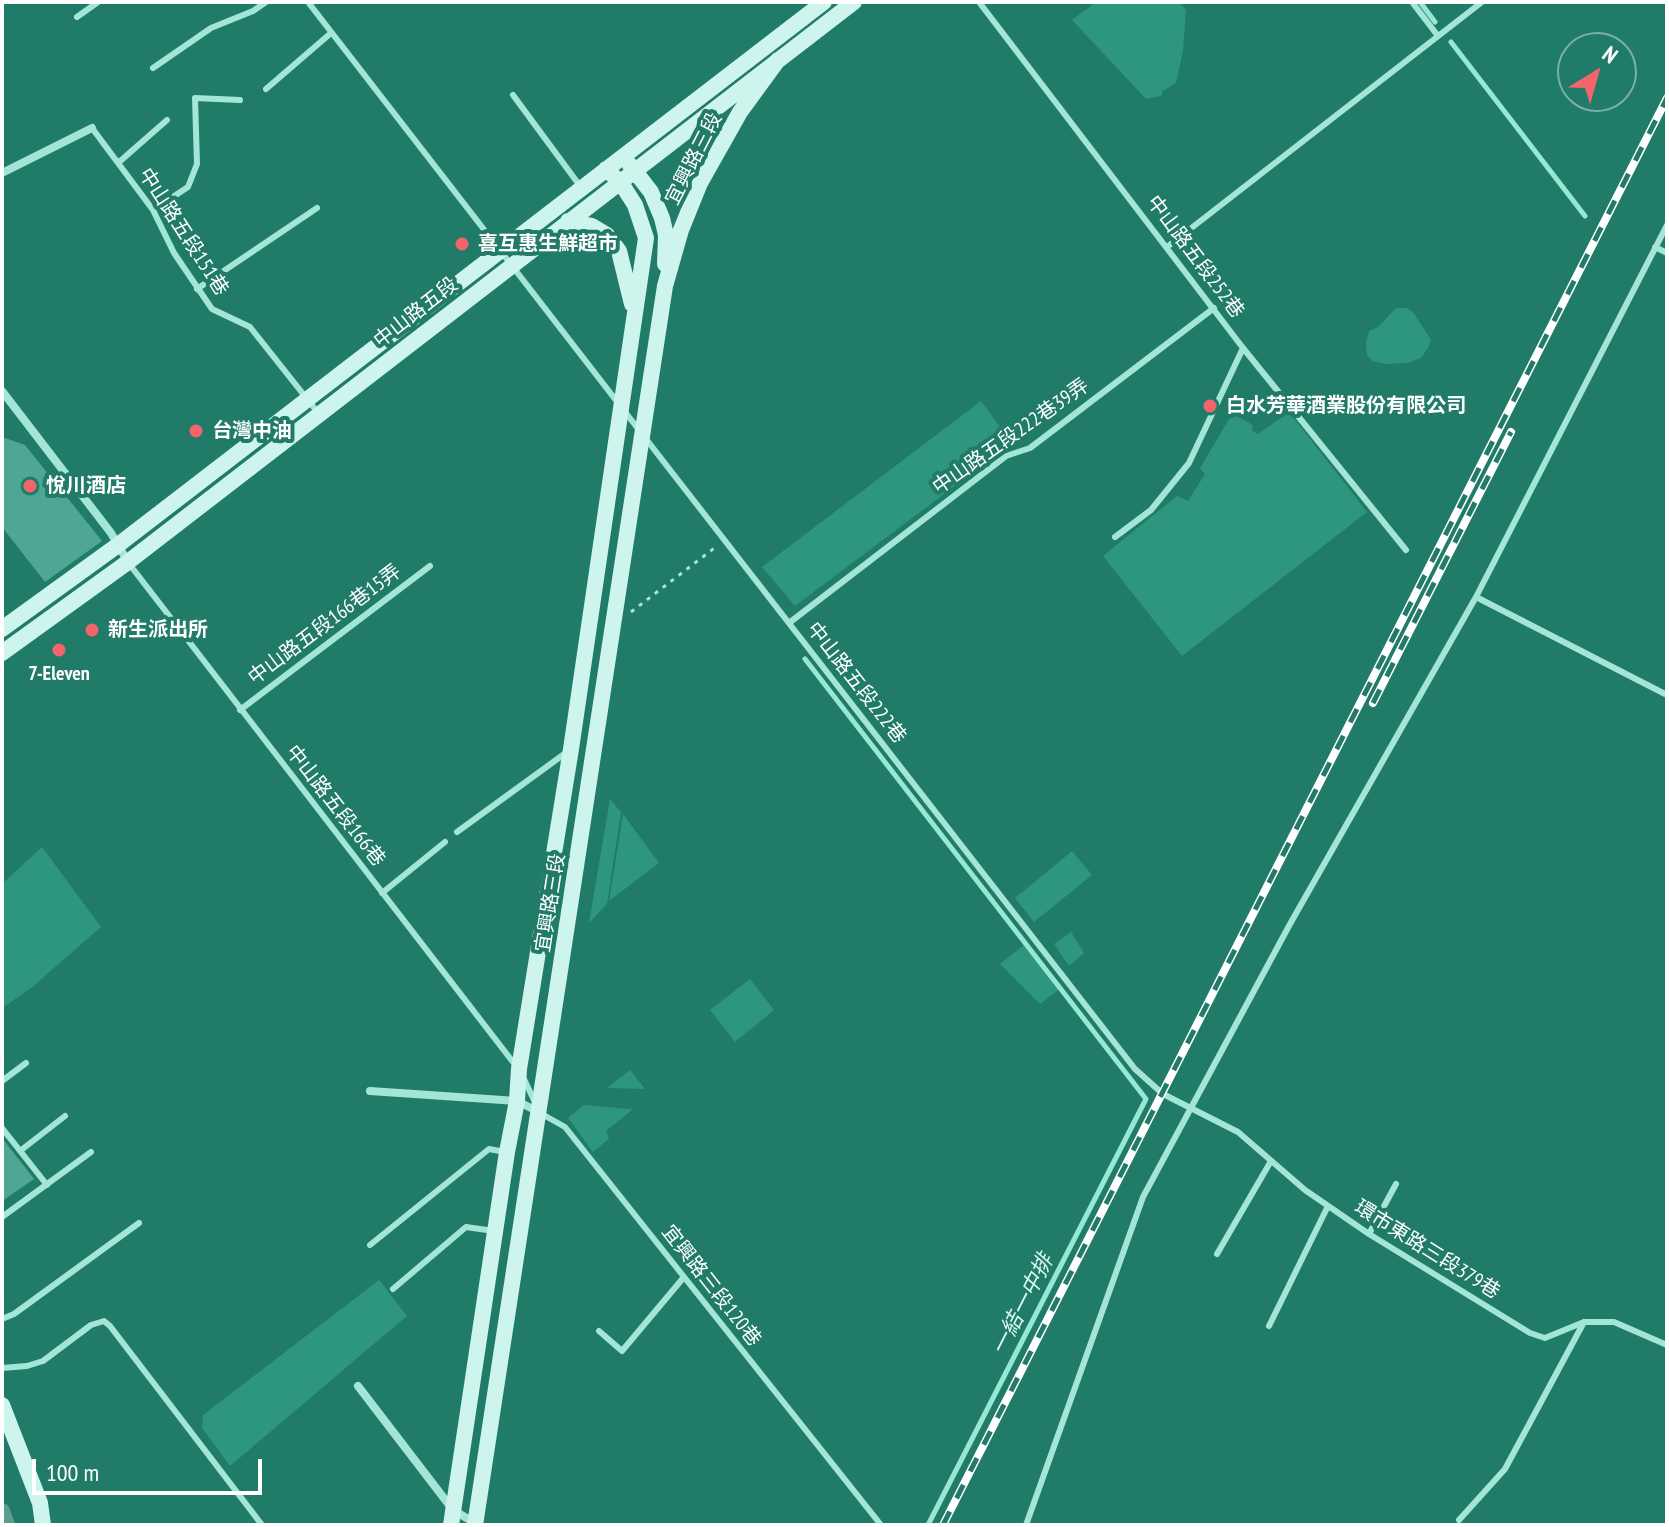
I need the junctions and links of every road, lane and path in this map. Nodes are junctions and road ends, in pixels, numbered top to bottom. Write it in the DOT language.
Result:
graph roads {
  1 [pos="98,2"];
  2 [pos="266,2"];
  3 [pos="308,2"];
  4 [pos="824,2"];
  5 [pos="854,2"];
  6 [pos="979,2"];
  7 [pos="1412,2"];
  8 [pos="1482,2"];
  9 [pos="77,17"];
  10 [pos="331,33"];
  11 [pos="1438,36"];
  12 [pos="778,60"];
  13 [pos="153,68"];
  14 [pos="266,89"];
  15 [pos="513,95"];
  16 [pos="240,100"];
  17 [pos="167,120"];
  18 [pos="92,128"];
  19 [pos="622,157"];
  20 [pos="118,163"];
  21 [pos="606,169"];
  22 [pos="636,171"];
  23 [pos="2,173"];
  24 [pos="621,183"];
  25 [pos="582,188"];
  26 [pos="317,208"];
  27 [pos="153,210"];
  28 [pos="568,221"];
  29 [pos="1667,225"];
  30 [pos="1167,247"];
  31 [pos="1655,247"];
  32 [pos="1667,253"];
  33 [pos="506,258"];
  34 [pos="665,286"];
  35 [pos="197,289"];
  36 [pos="1214,308"];
  37 [pos="633,317"];
  38 [pos="1243,348"];
  39 [pos="2,391"];
  40 [pos="306,398"];
  41 [pos="621,407"];
  42 [pos="319,414"];
  43 [pos="642,433"];
  44 [pos="1115,537"];
  45 [pos="725,540"];
  46 [pos="118,545"];
  47 [pos="1406,550"];
  48 [pos="128,562"];
  49 [pos="430,566"];
  50 [pos="1476,597"];
  51 [pos="789,623"];
  52 [pos="612,627"];
  53 [pos="2,629"];
  54 [pos="2,653"];
  55 [pos="1667,695"];
  56 [pos="240,710"];
  57 [pos="571,749"];
  58 [pos="457,832"];
  59 [pos="445,842"];
  60 [pos="382,893"];
  61 [pos="26,1063"];
  62 [pos="519,1069"];
  63 [pos="2,1081"];
  64 [pos="370,1091"];
  65 [pos="517,1101"];
  66 [pos="1189,1106"];
  67 [pos="540,1113"];
  68 [pos="65,1116"];
  69 [pos="2,1128"];
  70 [pos="20,1151"];
  71 [pos="91,1152"];
  72 [pos="507,1152"];
  73 [pos="1271,1161"];
  74 [pos="1396,1184"];
  75 [pos="47,1185"];
  76 [pos="1328,1206"];
  77 [pos="2,1217"];
  78 [pos="139,1223"];
  79 [pos="494,1231"];
  80 [pos="1369,1234"];
  81 [pos="370,1245"];
  82 [pos="1217,1254"];
  83 [pos="684,1277"];
  84 [pos="393,1289"];
  85 [pos="2,1319"];
  86 [pos="1584,1322"];
  87 [pos="1269,1326"];
  88 [pos="599,1331"];
  89 [pos="1667,1345"];
  90 [pos="2,1368"];
  91 [pos="358,1386"];
  92 [pos="2,1405"];
  93 [pos="452,1518"];
  94 [pos="1459,1520"];
  95 [pos="475,1524"];
  96 [pos="43,1525"];
  97 [pos="262,1525"];
  98 [pos="881,1525"];
  99 [pos="1026,1525"];
  1 -- 9 [label="lane"];
  2 -- 13 [label="lane"];
  3 -- 10 [label="lane, 中山路五段222巷"];
  4 -- 19 [label="street, 中山路五段"];
  5 -- 12 [label="street, 中山路五段"];
  6 -- 30 [label="lane, 中山路五段252巷"];
  7 -- 11 [label="lane"];
  8 -- 11 [label="lane"];
  10 -- 14 [label="lane"];
  10 -- 33 [label="lane, 中山路五段222巷"];
  11 -- 30 [label="lane"];
  12 -- 22 [label="street, 中山路五段"];
  12 -- 34 [label="street, 宜興路三段"];
  15 -- 25 [label="lane"];
  16 -- 27 [label="lane"];
  17 -- 20 [label="lane"];
  18 -- 20 [label="lane, 中山路五段151巷"];
  18 -- 23 [label="street"];
  19 -- 21 [label="street, 中山路五段"];
  19 -- 22 [label="street, 宜興路三段"];
  20 -- 27 [label="lane, 中山路五段151巷"];
  21 -- 24 [label="street, 宜興路三段"];
  21 -- 25 [label="street, 中山路五段"];
  22 -- 24 [label="street, 中山路五段"];
  22 -- 34 [label="street, 宜興路三段"];
  24 -- 28 [label="street, 中山路五段"];
  24 -- 37 [label="street, 宜興路三段"];
  25 -- 33 [label="street, 中山路五段"];
  26 -- 35 [label="lane"];
  27 -- 35 [label="lane, 中山路五段151巷"];
  28 -- 33 [label="street, 中山路五段"];
  28 -- 37 [label="street, 宜興路三段"];
  29 -- 31 [label="lane"];
  30 -- 36 [label="lane, 中山路五段252巷"];
  31 -- 32 [label="lane"];
  31 -- 50 [label="lane"];
  33 -- 40 [label="street, 中山路五段"];
  33 -- 41 [label="lane, 中山路五段222巷"];
  33 -- 42 [label="street, 中山路五段"];
  34 -- 43 [label="street, 宜興路三段"];
  35 -- 40 [label="lane, 中山路五段151巷"];
  36 -- 38 [label="lane, 中山路五段252巷"];
  36 -- 51 [label="lane, 中山路五段222巷39弄"];
  37 -- 41 [label="street, 宜興路三段"];
  38 -- 44 [label="lane, 中山路五段252巷"];
  38 -- 47 [label="lane"];
  39 -- 46 [label="street"];
  40 -- 42 [label="lane, 中山路五段151巷"];
  40 -- 46 [label="street, 中山路五段"];
  41 -- 43 [label="lane, 中山路五段222巷"];
  41 -- 57 [label="street, 宜興路三段"];
  42 -- 48 [label="street, 中山路五段"];
  43 -- 45 [label="lane, 中山路五段222巷"];
  43 -- 52 [label="street, 宜興路三段"];
  45 -- 51 [label="lane, 中山路五段222巷"];
  45 -- 52 [label="path"];
  46 -- 48 [label="street"];
  46 -- 53 [label="street, 中山路五段"];
  48 -- 54 [label="street, 中山路五段"];
  48 -- 56 [label="lane, 中山路五段166巷"];
  49 -- 56 [label="lane, 中山路五段166巷15弄"];
  50 -- 55 [label="lane"];
  50 -- 66 [label="lane"];
  51 -- 66 [label="lane, 中山路五段222巷"];
  52 -- 67 [label="street, 宜興路三段"];
  56 -- 60 [label="lane, 中山路五段166巷"];
  57 -- 58 [label="lane"];
  57 -- 62 [label="street, 宜興路三段"];
  59 -- 60 [label="lane"];
  60 -- 62 [label="lane, 中山路五段166巷"];
  61 -- 63 [label="lane"];
  62 -- 65 [label="street, 宜興路三段"];
  62 -- 67 [label="lane, 宜興路三段120巷"];
  64 -- 65 [label="street"];
  65 -- 67 [label="street"];
  65 -- 72 [label="street, 宜興路三段"];
  66 -- 73 [label="lane, 環市東路三段379巷"];
  66 -- 99 [label="lane"];
  67 -- 83 [label="lane, 宜興路三段120巷"];
  67 -- 95 [label="street, 宜興路三段"];
  68 -- 70 [label="lane"];
  69 -- 70 [label="lane"];
  70 -- 75 [label="lane"];
  71 -- 75 [label="lane"];
  72 -- 79 [label="street, 宜興路三段"];
  72 -- 81 [label="lane"];
  73 -- 76 [label="lane, 環市東路三段379巷"];
  73 -- 82 [label="lane"];
  74 -- 80 [label="lane"];
  75 -- 77 [label="lane"];
  76 -- 80 [label="lane, 環市東路三段379巷"];
  76 -- 87 [label="lane"];
  78 -- 85 [label="lane"];
  79 -- 84 [label="lane"];
  79 -- 93 [label="street, 宜興路三段"];
  80 -- 86 [label="lane, 環市東路三段379巷"];
  83 -- 88 [label="lane"];
  83 -- 98 [label="lane, 宜興路三段120巷"];
  86 -- 89 [label="lane, 環市東路三段379巷"];
  86 -- 94 [label="lane"];
  90 -- 97 [label="lane"];
  91 -- 93 [label="street"];
  92 -- 96 [label="street"];
  93 -- 95 [label="street"];
}
